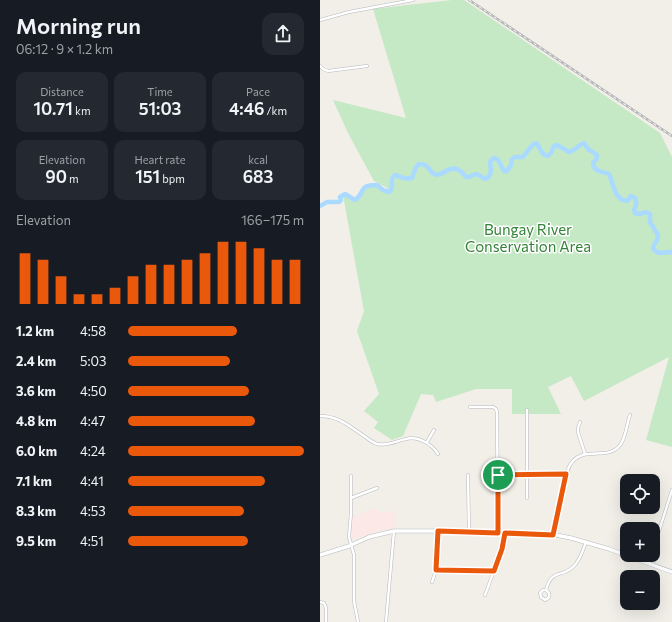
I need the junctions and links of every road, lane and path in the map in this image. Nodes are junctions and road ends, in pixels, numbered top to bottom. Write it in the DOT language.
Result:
graph roads {
  1 [pos="413,0"];
  2 [pos="320,20"];
  3 [pos="320,66"];
  4 [pos="367,66"];
  5 [pos="470,407"];
  6 [pos="528,410"];
  7 [pos="630,415"];
  8 [pos="320,416"];
  9 [pos="580,422"];
  10 [pos="434,430"];
  11 [pos="427,442"];
  12 [pos="438,454"];
  13 [pos="586,454"];
  14 [pos="468,474"];
  15 [pos="566,474"];
  16 [pos="498,475"];
  17 [pos="527,475"];
  18 [pos="351,476"];
  19 [pos="377,488"];
  20 [pos="672,490"];
  21 [pos="351,498"];
  22 [pos="527,498"];
  23 [pos="660,528"];
  24 [pos="394,531"];
  25 [pos="438,531"];
  26 [pos="469,532"];
  27 [pos="498,533"];
  28 [pos="505,533"];
  29 [pos="553,535"];
  30 [pos="586,542"];
  31 [pos="351,545"];
  32 [pos="320,555"];
  33 [pos="649,563"];
  34 [pos="436,570"];
  35 [pos="494,571"];
  36 [pos="672,572"];
  37 [pos="432,582"];
  38 [pos="546,590"];
  39 [pos="485,595"];
  40 [pos="320,602"];
  41 [pos="326,622"];
  42 [pos="358,622"];
  43 [pos="386,622"];
  1 -- 2 [label="street"];
  3 -- 4 [label="street"];
  5 -- 16 [label="street"];
  6 -- 17 [label="street"];
  7 -- 13 [label="street"];
  8 -- 11 [label="street"];
  9 -- 13 [label="street"];
  10 -- 11 [label="street"];
  11 -- 12 [label="street"];
  13 -- 15 [label="street"];
  14 -- 26 [label="street"];
  15 -- 17 [label="street"];
  15 -- 29 [label="street"];
  16 -- 17 [label="street"];
  16 -- 27 [label="street"];
  17 -- 22 [label="street"];
  18 -- 21 [label="street"];
  19 -- 21 [label="street"];
  20 -- 23 [label="street"];
  21 -- 31 [label="street"];
  24 -- 25 [label="main road"];
  24 -- 31 [label="main road"];
  24 -- 43 [label="street"];
  25 -- 26 [label="main road"];
  25 -- 34 [label="street"];
  26 -- 27 [label="main road"];
  27 -- 28 [label="main road"];
  28 -- 29 [label="main road"];
  28 -- 35 [label="street"];
  29 -- 30 [label="main road"];
  30 -- 33 [label="main road"];
  30 -- 38 [label="street"];
  31 -- 32 [label="main road"];
  31 -- 42 [label="street"];
  33 -- 36 [label="main road"];
  34 -- 35 [label="street"];
  34 -- 37 [label="street"];
  35 -- 39 [label="street"];
  40 -- 41 [label="street"];
}
